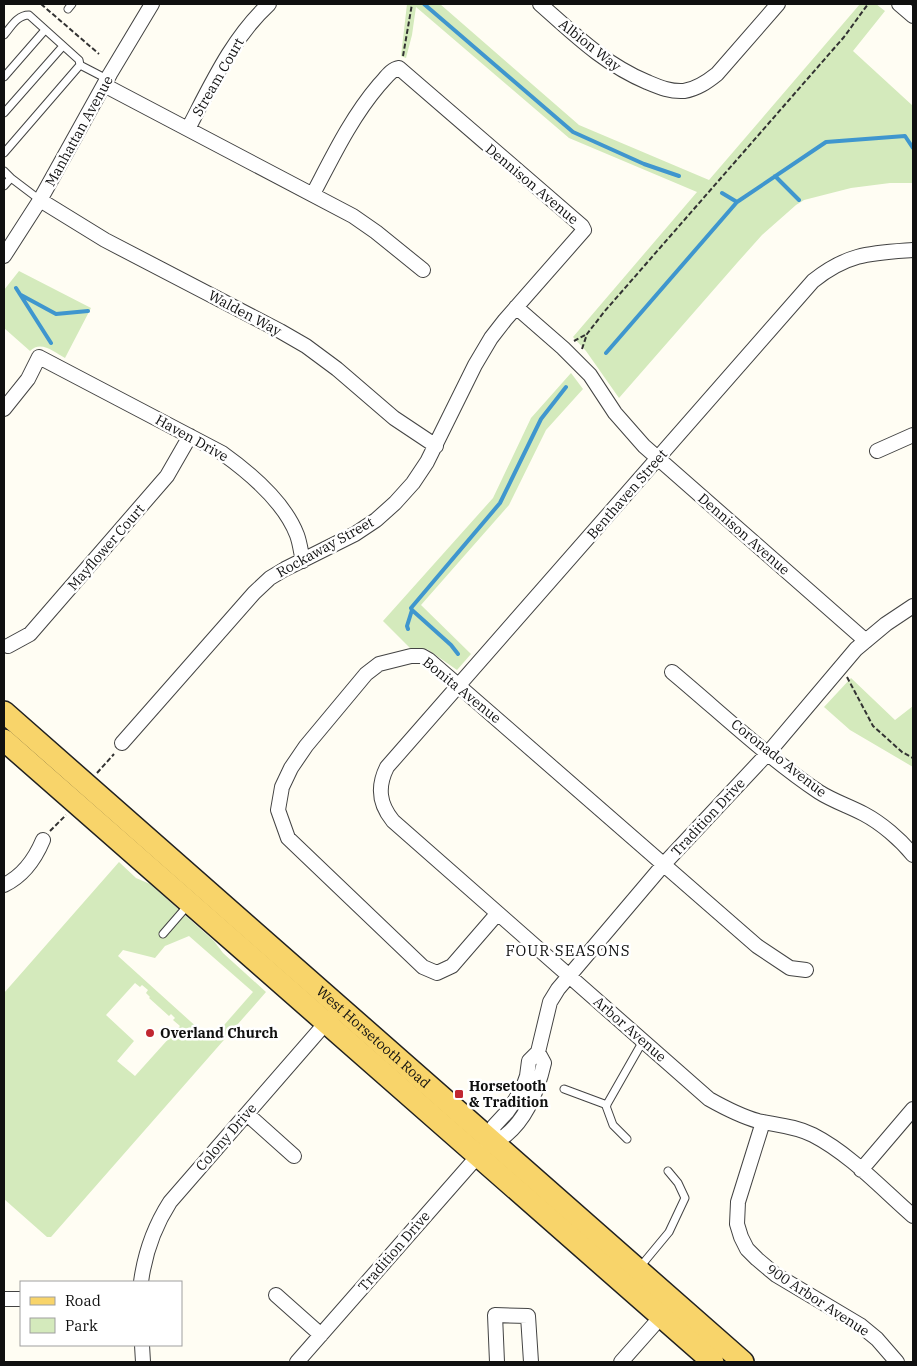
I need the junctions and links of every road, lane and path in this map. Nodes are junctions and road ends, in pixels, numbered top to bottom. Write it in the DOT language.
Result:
graph roads {
  1 [pos="42,4"];
  2 [pos="152,4"];
  3 [pos="269,4"];
  4 [pos="412,4"];
  5 [pos="540,4"];
  6 [pos="778,4"];
  7 [pos="868,4"];
  8 [pos="898,4"];
  9 [pos="913,16"];
  10 [pos="45,30"];
  11 [pos="4,35"];
  12 [pos="63,46"];
  13 [pos="99,54"];
  14 [pos="402,61"];
  15 [pos="80,65"];
  16 [pos="4,77"];
  17 [pos="106,82"];
  18 [pos="4,113"];
  19 [pos="188,129"];
  20 [pos="4,154"];
  21 [pos="4,171"];
  22 [pos="11,178"];
  23 [pos="4,186"];
  24 [pos="313,194"];
  25 [pos="40,200"];
  26 [pos="913,250"];
  27 [pos="4,256"];
  28 [pos="423,270"];
  29 [pos="516,307"];
  30 [pos="587,334"];
  31 [pos="572,342"];
  32 [pos="582,352"];
  33 [pos="4,409"];
  34 [pos="913,435"];
  35 [pos="190,436"];
  36 [pos="436,446"];
  37 [pos="877,451"];
  38 [pos="658,458"];
  39 [pos="303,561"];
  40 [pos="913,606"];
  41 [pos="866,641"];
  42 [pos="8,646"];
  43 [pos="842,666"];
  44 [pos="672,672"];
  45 [pos="459,685"];
  46 [pos="4,712"];
  47 [pos="4,740"];
  48 [pos="122,744"];
  49 [pos="768,752"];
  50 [pos="913,758"];
  51 [pos="96,774"];
  52 [pos="380,794"];
  53 [pos="66,814"];
  54 [pos="57,824"];
  55 [pos="43,840"];
  56 [pos="913,855"];
  57 [pos="664,864"];
  58 [pos="4,885"];
  59 [pos="197,895"];
  60 [pos="497,914"];
  61 [pos="163,934"];
  62 [pos="806,970"];
  63 [pos="569,976"];
  64 [pos="333,1015"];
  65 [pos="644,1041"];
  66 [pos="564,1089"];
  67 [pos="607,1105"];
  68 [pos="913,1109"];
  69 [pos="246,1114"];
  70 [pos="763,1122"];
  71 [pos="627,1139"];
  72 [pos="484,1148"];
  73 [pos="294,1156"];
  74 [pos="861,1170"];
  75 [pos="668,1171"];
  76 [pos="913,1216"];
  77 [pos="638,1270"];
  78 [pos="141,1281"];
  79 [pos="276,1296"];
  80 [pos="4,1299"];
  81 [pos="20,1299"];
  82 [pos="668,1309"];
  83 [pos="321,1335"];
  84 [pos="142,1346"];
  85 [pos="143,1362"];
  86 [pos="297,1362"];
  87 [pos="497,1362"];
  88 [pos="531,1362"];
  89 [pos="621,1362"];
  90 [pos="713,1362"];
  91 [pos="744,1362"];
  92 [pos="897,1362"];
  1 -- 13 [label="path"];
  2 -- 17 [label="street, Manhattan Avenue"];
  3 -- 19 [label="street, Stream Court"];
  4 -- 14 [label="path"];
  5 -- 6 [label="street, Albion Way"];
  7 -- 30 [label="path"];
  8 -- 9 [label="street"];
  10 -- 11 [label="lane"];
  10 -- 12 [label="lane"];
  10 -- 16 [label="lane"];
  12 -- 15 [label="lane"];
  12 -- 18 [label="lane"];
  15 -- 17 [label="lane"];
  15 -- 20 [label="lane"];
  17 -- 19 [label="street"];
  17 -- 25 [label="street, Manhattan Avenue"];
  19 -- 24 [label="street"];
  21 -- 22 [label="lane"];
  22 -- 23 [label="lane"];
  22 -- 25 [label="lane"];
  24 -- 28 [label="street"];
  24 -- 29 [label="street, Dennison Avenue"];
  25 -- 27 [label="street, Manhattan Avenue"];
  25 -- 36 [label="street, Walden Way"];
  26 -- 38 [label="street, Benthaven Street"];
  29 -- 36 [label="street, Rockaway Street"];
  29 -- 38 [label="street, Dennison Avenue"];
  30 -- 31 [label="path"];
  30 -- 32 [label="path"];
  33 -- 35 [label="street, Haven Drive"];
  34 -- 37 [label="street"];
  35 -- 39 [label="street, Haven Drive"];
  35 -- 42 [label="street, Mayflower Court"];
  36 -- 39 [label="street, Rockaway Street"];
  38 -- 41 [label="street, Dennison Avenue"];
  38 -- 45 [label="street, Benthaven Street"];
  39 -- 48 [label="street, Rockaway Street"];
  40 -- 41 [label="street, Tradition Drive"];
  41 -- 43 [label="street, Tradition Drive"];
  43 -- 49 [label="street, Tradition Drive"];
  43 -- 50 [label="path"];
  44 -- 49 [label="street, Coronado Avenue"];
  45 -- 52 [label="street, Benthaven Street"];
  45 -- 57 [label="street, Bonita Avenue"];
  45 -- 60 [label="street, Bonita Avenue"];
  46 -- 59 [label="main road, West Horsetooth Road"];
  47 -- 59 [label="main road, West Horsetooth Road"];
  48 -- 51 [label="path"];
  49 -- 56 [label="street, Coronado Avenue"];
  49 -- 57 [label="street, Tradition Drive"];
  52 -- 60 [label="street, Arbor Avenue"];
  53 -- 54 [label="path"];
  55 -- 58 [label="street"];
  57 -- 62 [label="street, Bonita Avenue"];
  57 -- 63 [label="street, Tradition Drive"];
  59 -- 61 [label="lane"];
  59 -- 64 [label="main road, West Horsetooth Road"];
  60 -- 63 [label="street, Arbor Avenue"];
  63 -- 65 [label="street, Arbor Avenue"];
  63 -- 72 [label="street, Tradition Drive"];
  64 -- 69 [label="street, Colony Drive"];
  64 -- 72 [label="main road, West Horsetooth Road"];
  65 -- 67 [label="lane"];
  65 -- 70 [label="street, Arbor Avenue"];
  66 -- 67 [label="lane"];
  67 -- 71 [label="lane"];
  68 -- 74 [label="street"];
  69 -- 73 [label="street"];
  69 -- 78 [label="street, Colony Drive"];
  70 -- 74 [label="street, Arbor Avenue"];
  70 -- 92 [label="street, 900 Arbor Avenue"];
  72 -- 77 [label="main road, West Horsetooth Road"];
  72 -- 82 [label="main road, West Horsetooth Road"];
  72 -- 83 [label="street, Tradition Drive"];
  74 -- 76 [label="street, Arbor Avenue"];
  75 -- 77 [label="lane"];
  77 -- 82 [label="main road, West Horsetooth Road"];
  79 -- 83 [label="street"];
  80 -- 81 [label="street"];
  82 -- 89 [label="street"];
  82 -- 90 [label="main road, West Horsetooth Road"];
  82 -- 91 [label="main road, West Horsetooth Road"];
  83 -- 86 [label="street, Tradition Drive"];
  84 -- 85 [label="street"];
  87 -- 88 [label="street"];
}
